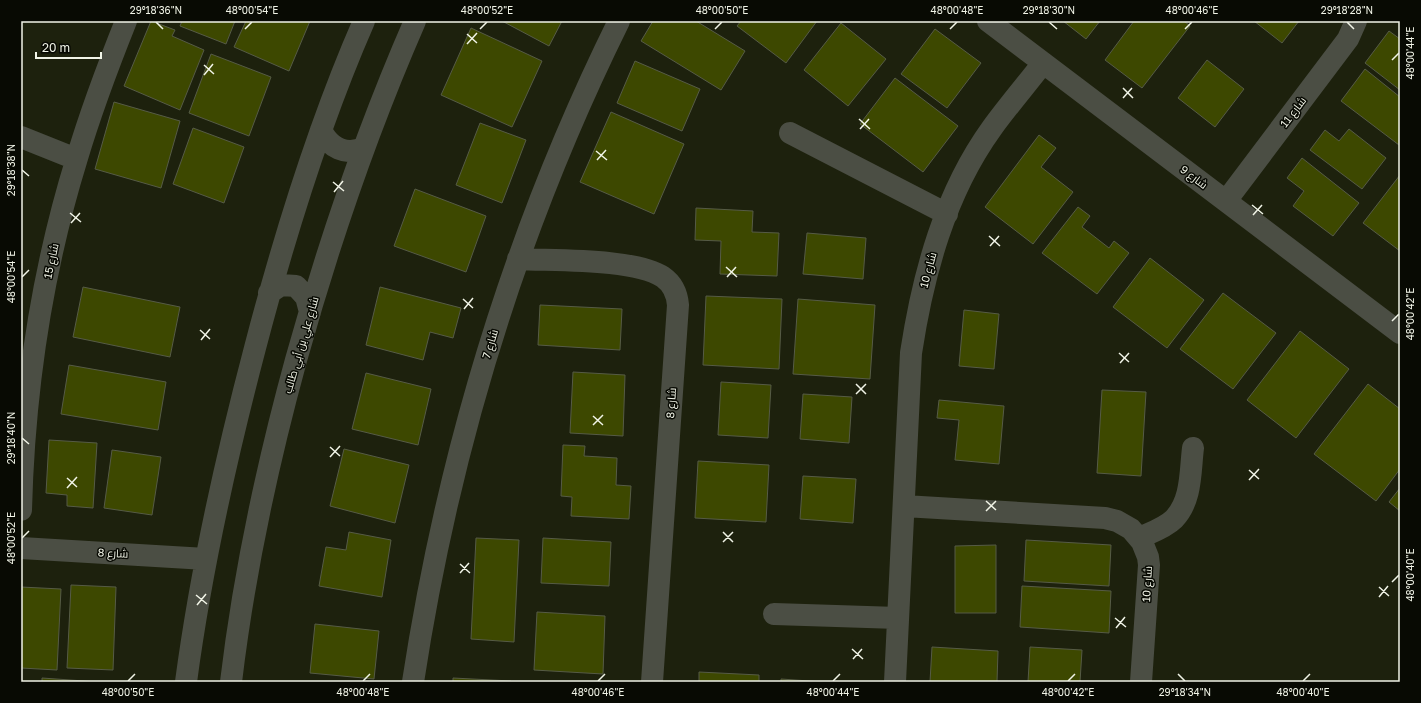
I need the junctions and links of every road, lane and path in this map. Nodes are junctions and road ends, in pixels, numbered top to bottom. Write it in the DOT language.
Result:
graph roads {
  1 [pos="126,21"];
  2 [pos="364,21"];
  3 [pos="415,21"];
  4 [pos="618,21"];
  5 [pos="988,21"];
  6 [pos="1356,21"];
  7 [pos="1043,63"];
  8 [pos="321,130"];
  9 [pos="790,132"];
  10 [pos="21,137"];
  11 [pos="364,148"];
  12 [pos="76,159"];
  13 [pos="1226,201"];
  14 [pos="947,214"];
  15 [pos="518,259"];
  16 [pos="269,293"];
  17 [pos="310,312"];
  18 [pos="1400,332"];
  19 [pos="1192,448"];
  20 [pos="904,506"];
  21 [pos="21,510"];
  22 [pos="1139,538"];
  23 [pos="21,548"];
  24 [pos="206,559"];
  25 [pos="774,614"];
  26 [pos="898,618"];
  27 [pos="186,682"];
  28 [pos="231,682"];
  29 [pos="413,682"];
  30 [pos="652,682"];
  31 [pos="895,682"];
  32 [pos="1141,682"];
  1 -- 12 [label="street, شارع 15"];
  2 -- 8 [label="street"];
  3 -- 11 [label="street, شارع علي بن أبي طالب"];
  4 -- 15 [label="street, شارع 7"];
  5 -- 7 [label="street, شارع 9"];
  6 -- 13 [label="street, شارع 11"];
  7 -- 13 [label="street, شارع 9"];
  7 -- 14 [label="street, شارع 10"];
  8 -- 11 [label="street"];
  8 -- 16 [label="street"];
  9 -- 14 [label="street"];
  10 -- 12 [label="street"];
  11 -- 17 [label="street, شارع علي بن أبي طالب"];
  12 -- 21 [label="street, شارع 15"];
  13 -- 18 [label="street, شارع 9"];
  14 -- 20 [label="street, شارع 10"];
  15 -- 29 [label="street, شارع 7"];
  15 -- 30 [label="street, شارع 8"];
  16 -- 17 [label="street"];
  16 -- 24 [label="street"];
  17 -- 28 [label="street, شارع علي بن أبي طالب"];
  19 -- 22 [label="street"];
  20 -- 22 [label="street, شارع 10"];
  20 -- 26 [label="street, شارع 10"];
  22 -- 32 [label="street, شارع 10"];
  23 -- 24 [label="street, شارع 8"];
  24 -- 27 [label="street"];
  25 -- 26 [label="street"];
  26 -- 31 [label="street, شارع 10"];
}
